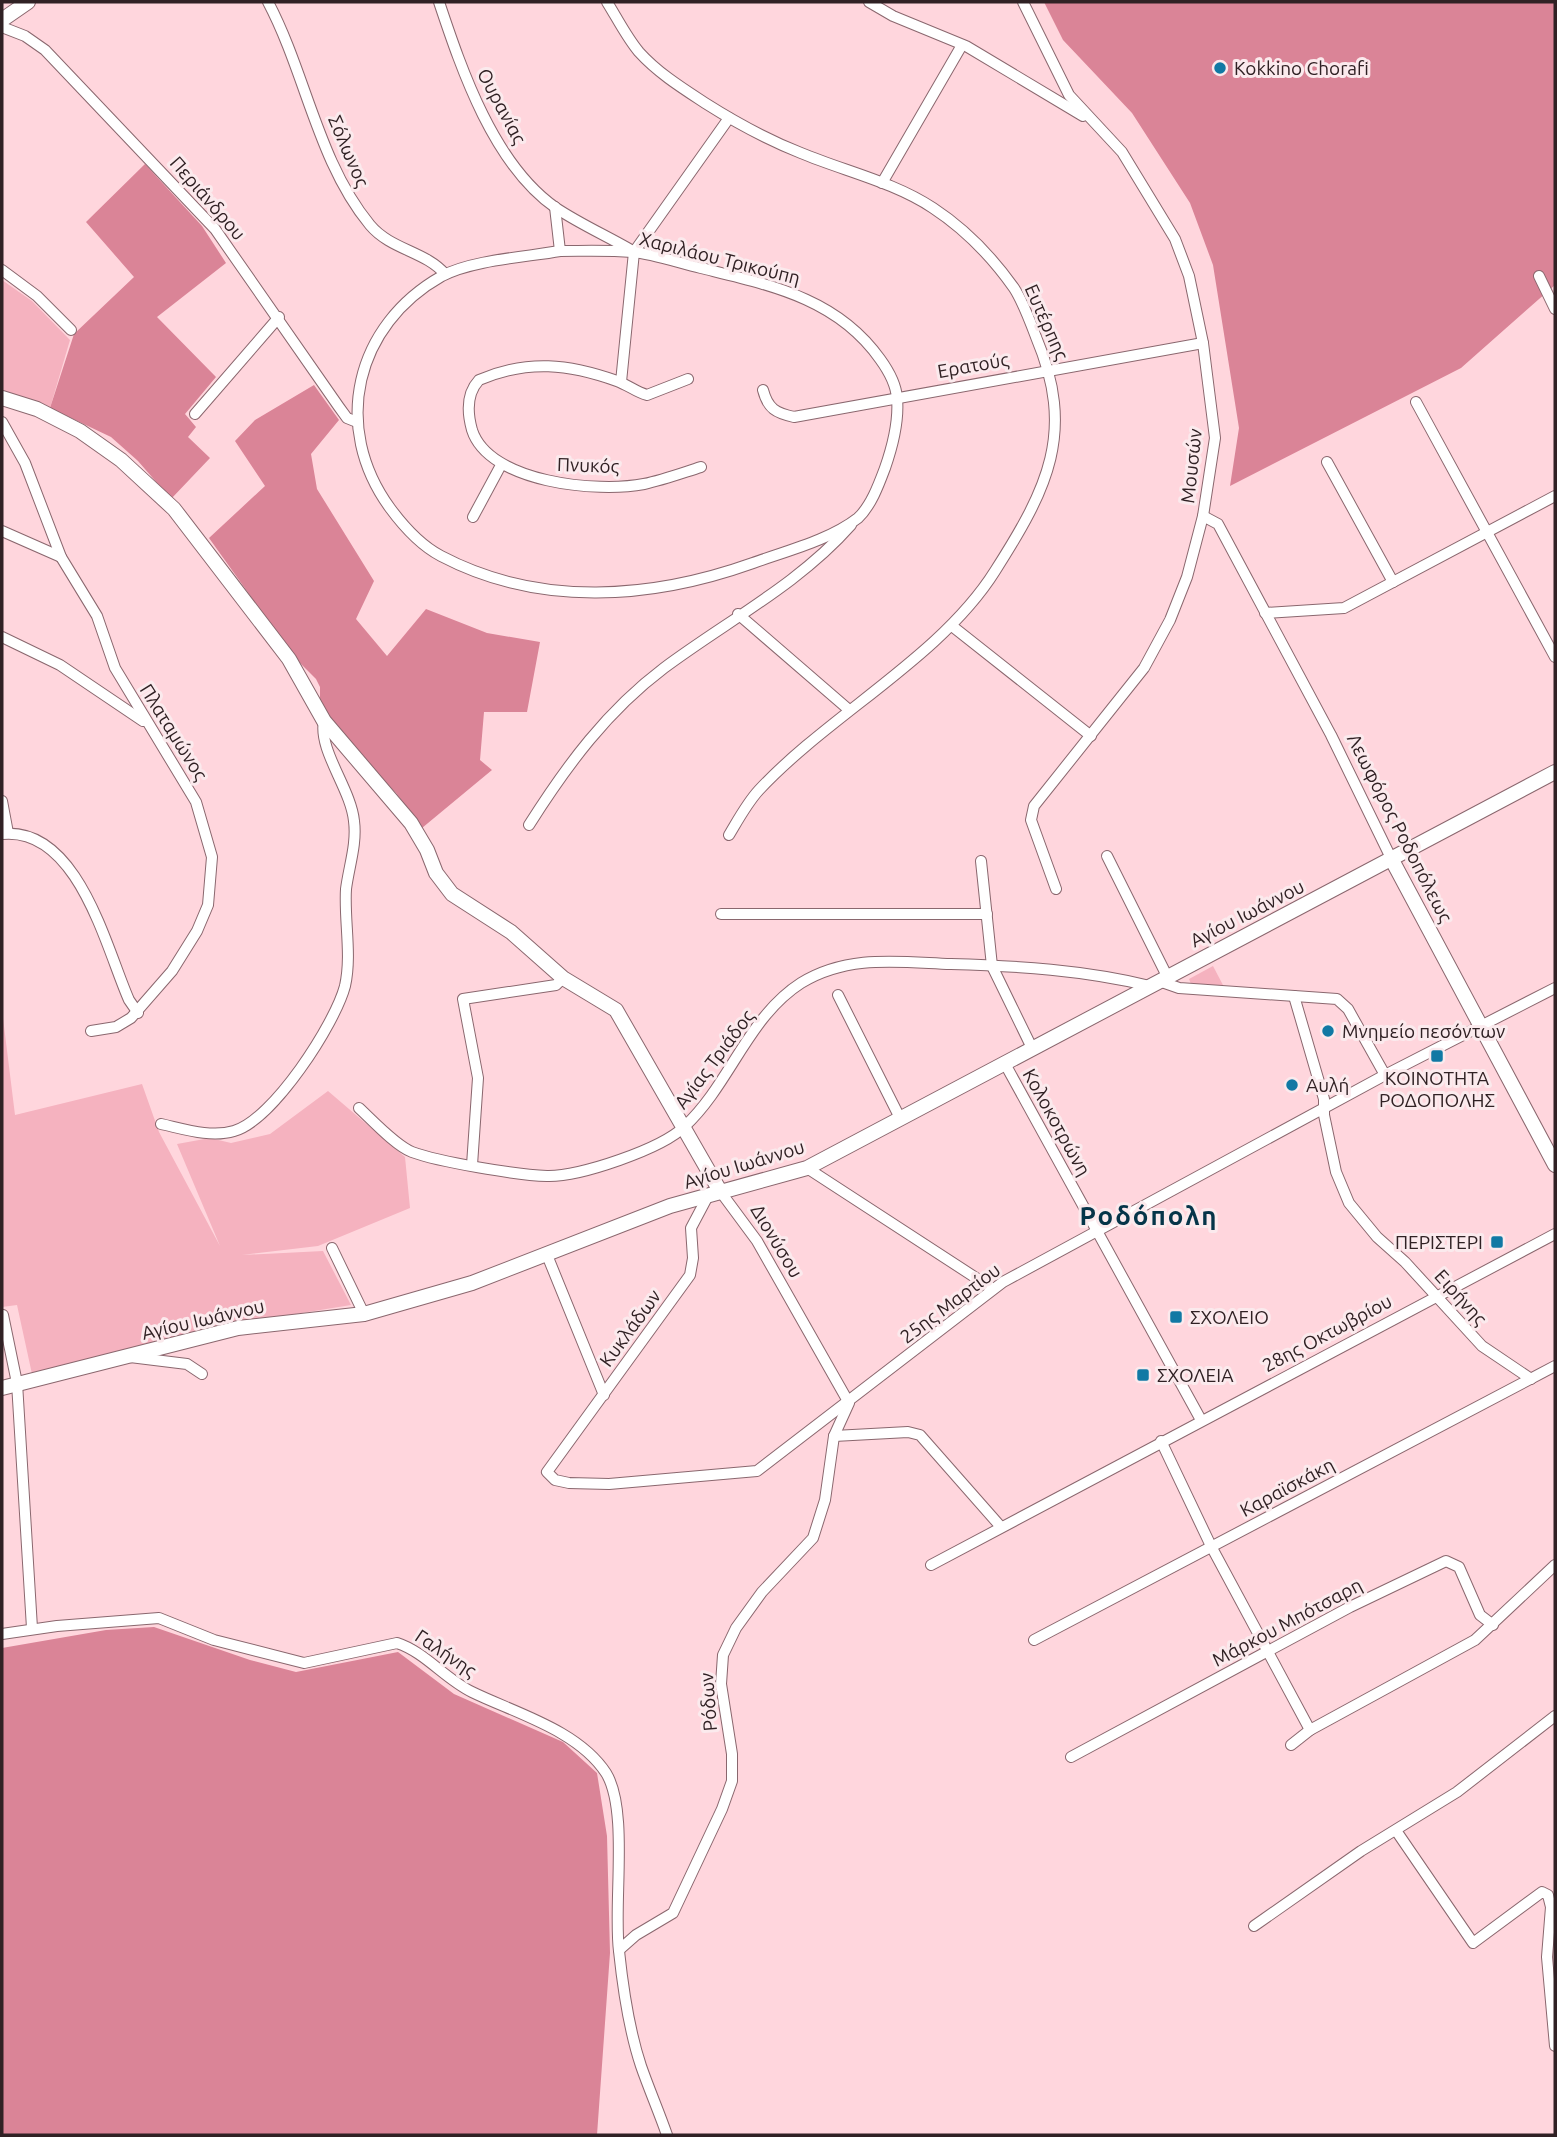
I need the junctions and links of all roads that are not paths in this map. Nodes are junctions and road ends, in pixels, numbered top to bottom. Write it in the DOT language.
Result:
graph roads {
  1 [pos="28,2"];
  2 [pos="268,2"];
  3 [pos="439,2"];
  4 [pos="869,2"];
  5 [pos="1023,2"];
  6 [pos="611,3"];
  7 [pos="2,20"];
  8 [pos="2,27"];
  9 [pos="962,45"];
  10 [pos="1064,99"];
  11 [pos="729,118"];
  12 [pos="882,183"];
  13 [pos="555,207"];
  14 [pos="560,251"];
  15 [pos="634,252"];
  16 [pos="2,270"];
  17 [pos="445,274"];
  18 [pos="1539,276"];
  19 [pos="1555,309"];
  20 [pos="279,317"];
  21 [pos="71,330"];
  22 [pos="1203,343"];
  23 [pos="1050,369"];
  24 [pos="688,379"];
  25 [pos="621,382"];
  26 [pos="763,390"];
  27 [pos="898,396"];
  28 [pos="2,398"];
  29 [pos="1416,402"];
  30 [pos="195,414"];
  31 [pos="2,422"];
  32 [pos="357,422"];
  33 [pos="1327,462"];
  34 [pos="500,465"];
  35 [pos="701,467"];
  36 [pos="1555,496"];
  37 [pos="1203,516"];
  38 [pos="473,517"];
  39 [pos="858,518"];
  40 [pos="2,531"];
  41 [pos="1488,533"];
  42 [pos="61,557"];
  43 [pos="1393,582"];
  44 [pos="1265,613"];
  45 [pos="738,614"];
  46 [pos="952,626"];
  47 [pos="2,637"];
  48 [pos="1555,657"];
  49 [pos="849,709"];
  50 [pos="324,721"];
  51 [pos="145,722"];
  52 [pos="1091,736"];
  53 [pos="1555,772"];
  54 [pos="2,801"];
  55 [pos="529,825"];
  56 [pos="5,833"];
  57 [pos="729,835"];
  58 [pos="1107,856"];
  59 [pos="1392,860"];
  60 [pos="981,862"];
  61 [pos="1056,889"];
  62 [pos="721,914"];
  63 [pos="987,914"];
  64 [pos="992,965"];
  65 [pos="563,978"];
  66 [pos="1159,981"];
  67 [pos="1555,988"];
  68 [pos="838,995"];
  69 [pos="1294,996"];
  70 [pos="138,1013"];
  71 [pos="1482,1026"];
  72 [pos="91,1031"];
  73 [pos="1032,1048"];
  74 [pos="1004,1062"];
  75 [pos="1385,1076"];
  76 [pos="359,1108"];
  77 [pos="1326,1108"];
  78 [pos="900,1118"];
  79 [pos="161,1124"];
  80 [pos="684,1128"];
  81 [pos="472,1165"];
  82 [pos="1555,1165"];
  83 [pos="807,1168"];
  84 [pos="715,1192"];
  85 [pos="1096,1231"];
  86 [pos="1555,1234"];
  87 [pos="332,1248"];
  88 [pos="547,1255"];
  89 [pos="993,1289"];
  90 [pos="1436,1295"];
  91 [pos="364,1314"];
  92 [pos="3,1315"];
  93 [pos="127,1357"];
  94 [pos="1555,1366"];
  95 [pos="202,1374"];
  96 [pos="1531,1379"];
  97 [pos="17,1383"];
  98 [pos="2,1388"];
  99 [pos="604,1395"];
  100 [pos="849,1403"];
  101 [pos="1200,1420"];
  102 [pos="834,1436"];
  103 [pos="1161,1441"];
  104 [pos="547,1472"];
  105 [pos="1001,1527"];
  106 [pos="1212,1546"];
  107 [pos="931,1565"];
  108 [pos="1555,1565"];
  109 [pos="1493,1625"];
  110 [pos="32,1628"];
  111 [pos="2,1634"];
  112 [pos="1034,1640"];
  113 [pos="1268,1651"];
  114 [pos="1555,1716"];
  115 [pos="1310,1730"];
  116 [pos="1291,1745"];
  117 [pos="1071,1756"];
  118 [pos="1397,1832"];
  119 [pos="1254,1926"];
  120 [pos="619,1950"];
  121 [pos="1555,2046"];
  122 [pos="667,2135"];
  1 -- 7 [label="street"];
  2 -- 17 [label="street, Σόλωνος"];
  3 -- 13 [label="street, Ουρανίας"];
  4 -- 9 [label="street, Μουσών"];
  5 -- 10 [label="street"];
  6 -- 11 [label="street, Ευτέρπης"];
  8 -- 20 [label="street, Περιάνδρου"];
  9 -- 10 [label="street, Μουσών"];
  9 -- 12 [label="street"];
  10 -- 22 [label="street, Μουσών"];
  11 -- 12 [label="street, Ευτέρπης"];
  11 -- 15 [label="street"];
  12 -- 23 [label="street, Ευτέρπης"];
  13 -- 14 [label="street"];
  13 -- 15 [label="street, Ουρανίας"];
  14 -- 15 [label="street, Χαριλάου Τρικούπη"];
  14 -- 17 [label="street, Χαριλάου Τρικούπη"];
  15 -- 25 [label="street"];
  15 -- 27 [label="street, Χαριλάου Τρικούπη"];
  16 -- 21 [label="street"];
  17 -- 32 [label="street, Χαριλάου Τρικούπη"];
  18 -- 19 [label="street"];
  20 -- 30 [label="street"];
  20 -- 32 [label="street, Περιάνδρου"];
  22 -- 23 [label="street, Ερατούς"];
  22 -- 37 [label="street, Μουσών"];
  23 -- 27 [label="street, Ερατούς"];
  23 -- 46 [label="street, Ευτέρπης"];
  24 -- 25 [label="street, Πνυκός"];
  25 -- 34 [label="street, Πνυκός"];
  26 -- 27 [label="street, Ερατούς"];
  27 -- 39 [label="street"];
  28 -- 50 [label="street, Διονύσου"];
  29 -- 41 [label="street"];
  31 -- 42 [label="street, Πλαταμώνος"];
  32 -- 39 [label="street, Χαριλάου Τρικούπη"];
  33 -- 43 [label="street"];
  34 -- 35 [label="street, Πνυκός"];
  34 -- 38 [label="street"];
  36 -- 41 [label="street"];
  37 -- 44 [label="street, Λεωφόρος Ροδοπόλεως"];
  37 -- 52 [label="street, Μουσών"];
  39 -- 45 [label="street"];
  40 -- 42 [label="street"];
  41 -- 43 [label="street"];
  41 -- 48 [label="street"];
  42 -- 51 [label="street, Πλαταμώνος"];
  43 -- 44 [label="street"];
  44 -- 59 [label="street, Λεωφόρος Ροδοπόλεως"];
  45 -- 49 [label="street"];
  45 -- 55 [label="street"];
  46 -- 49 [label="street, Ευτέρπης"];
  46 -- 52 [label="street"];
  47 -- 51 [label="street"];
  49 -- 57 [label="street, Ευτέρπης"];
  50 -- 65 [label="street, Διονύσου"];
  50 -- 79 [label="street"];
  51 -- 70 [label="street, Πλαταμώνος"];
  52 -- 61 [label="street, Μουσών"];
  53 -- 59 [label="street, Αγίου Ιωάννου"];
  54 -- 56 [label="street"];
  56 -- 70 [label="street"];
  58 -- 66 [label="street"];
  59 -- 66 [label="street, Αγίου Ιωάννου"];
  59 -- 71 [label="street, Λεωφόρος Ροδοπόλεως"];
  60 -- 63 [label="street"];
  62 -- 63 [label="street"];
  63 -- 64 [label="street"];
  64 -- 66 [label="street, Αγίας Τριάδος"];
  64 -- 73 [label="street"];
  64 -- 80 [label="street, Αγίας Τριάδος"];
  65 -- 80 [label="street, Διονύσου"];
  65 -- 81 [label="street"];
  66 -- 69 [label="street"];
  66 -- 73 [label="street, Αγίου Ιωάννου"];
  67 -- 71 [label="street, 25ης Μαρτίου"];
  68 -- 78 [label="street"];
  69 -- 75 [label="street"];
  69 -- 77 [label="street, Ειρήνης"];
  70 -- 72 [label="street, Πλαταμώνος"];
  71 -- 75 [label="street, 25ης Μαρτίου"];
  71 -- 82 [label="street, Λεωφόρος Ροδοπόλεως"];
  73 -- 74 [label="street, Αγίου Ιωάννου"];
  74 -- 78 [label="street, Αγίου Ιωάννου"];
  74 -- 85 [label="street, Κολοκοτρώνη"];
  75 -- 77 [label="street, 25ης Μαρτίου"];
  76 -- 81 [label="street, Αγίας Τριάδος"];
  77 -- 85 [label="street, 25ης Μαρτίου"];
  77 -- 90 [label="street, Ειρήνης"];
  78 -- 83 [label="street, Αγίου Ιωάννου"];
  80 -- 81 [label="street, Αγίας Τριάδος"];
  80 -- 84 [label="street, Διονύσου"];
  83 -- 84 [label="street, Αγίου Ιωάννου"];
  83 -- 89 [label="street"];
  84 -- 88 [label="street, Αγίου Ιωάννου"];
  84 -- 99 [label="street, Κυκλάδων"];
  84 -- 100 [label="street, Διονύσου"];
  85 -- 89 [label="street, 25ης Μαρτίου"];
  85 -- 101 [label="street, Κολοκοτρώνη"];
  86 -- 90 [label="street, 28ης Οκτωβρίου"];
  87 -- 91 [label="street"];
  88 -- 91 [label="street, Αγίου Ιωάννου"];
  88 -- 99 [label="street"];
  89 -- 100 [label="street, 25ης Μαρτίου"];
  90 -- 96 [label="street, Ειρήνης"];
  90 -- 101 [label="street, 28ης Οκτωβρίου"];
  91 -- 93 [label="street, Αγίου Ιωάννου"];
  92 -- 97 [label="street"];
  93 -- 95 [label="street"];
  93 -- 97 [label="street, Αγίου Ιωάννου"];
  94 -- 96 [label="street, Καραϊσκάκη"];
  96 -- 106 [label="street, Καραϊσκάκη"];
  97 -- 98 [label="street, Αγίου Ιωάννου"];
  97 -- 110 [label="street"];
  99 -- 104 [label="street, Κυκλάδων"];
  100 -- 102 [label="street, Ρόδων"];
  100 -- 104 [label="street, 25ης Μαρτίου"];
  101 -- 103 [label="street, 28ης Οκτωβρίου"];
  102 -- 105 [label="street"];
  102 -- 120 [label="street, Ρόδων"];
  103 -- 105 [label="street, 28ης Οκτωβρίου"];
  103 -- 106 [label="street"];
  105 -- 107 [label="street, 28ης Οκτωβρίου"];
  106 -- 112 [label="street, Καραϊσκάκη"];
  106 -- 113 [label="street"];
  108 -- 109 [label="street"];
  109 -- 113 [label="street, Μάρκου Μπότσαρη"];
  109 -- 115 [label="street"];
  110 -- 111 [label="street, Γαλήνης"];
  110 -- 120 [label="street, Γαλήνης"];
  113 -- 115 [label="street"];
  113 -- 117 [label="street, Μάρκου Μπότσαρη"];
  114 -- 118 [label="street"];
  115 -- 116 [label="street"];
  118 -- 119 [label="street"];
  118 -- 121 [label="street"];
  120 -- 122 [label="street"];
}
